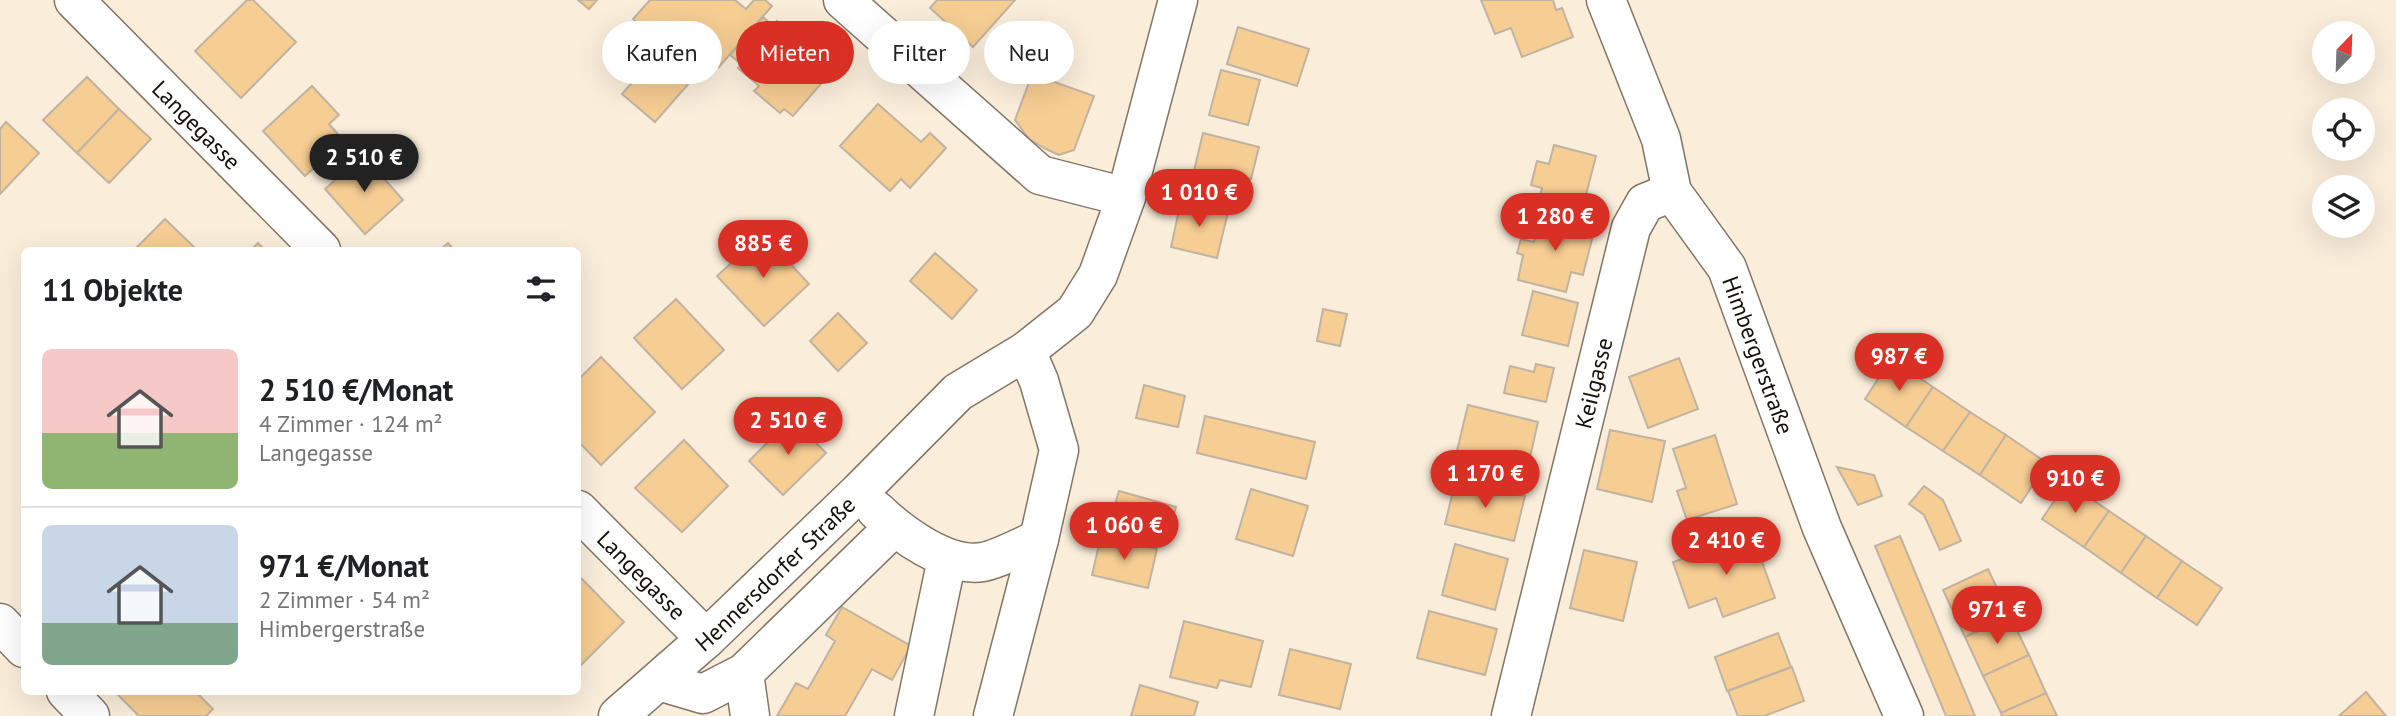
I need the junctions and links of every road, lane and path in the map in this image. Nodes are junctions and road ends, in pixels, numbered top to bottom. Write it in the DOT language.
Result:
graph roads {
  1 [pos="74,0"];
  2 [pos="843,0"];
  3 [pos="1178,0"];
  4 [pos="1606,0"];
  5 [pos="1672,192"];
  6 [pos="1126,197"];
  7 [pos="318,247"];
  8 [pos="1026,351"];
  9 [pos="858,494"];
  10 [pos="581,513"];
  11 [pos="894,527"];
  12 [pos="1039,539"];
  13 [pos="947,559"];
  14 [pos="0,623"];
  15 [pos="706,639"];
  16 [pos="21,645"];
  17 [pos="744,673"];
  18 [pos="659,681"];
  19 [pos="70,695"];
  20 [pos="90,716"];
  21 [pos="618,716"];
  22 [pos="750,716"];
  23 [pos="914,716"];
  24 [pos="993,716"];
  25 [pos="1511,716"];
  26 [pos="1904,716"];
  1 -- 7 [label="street, Langegasse"];
  2 -- 6 [label="street"];
  3 -- 6 [label="street, Hennersdorfer Straße"];
  4 -- 5 [label="street, Himbergerstraße"];
  5 -- 25 [label="street, Keilgasse"];
  5 -- 26 [label="street, Himbergerstraße"];
  6 -- 8 [label="street, Hennersdorfer Straße"];
  8 -- 9 [label="street, Hennersdorfer Straße"];
  8 -- 12 [label="street"];
  9 -- 11 [label="street"];
  9 -- 15 [label="street, Hennersdorfer Straße"];
  10 -- 15 [label="street, Langegasse"];
  11 -- 13 [label="street"];
  11 -- 17 [label="street"];
  12 -- 13 [label="street"];
  12 -- 24 [label="street"];
  13 -- 23 [label="street"];
  14 -- 16 [label="street"];
  15 -- 18 [label="street, Hennersdorfer Straße"];
  17 -- 18 [label="street"];
  17 -- 22 [label="street"];
  18 -- 21 [label="street, Hennersdorfer Straße"];
  19 -- 20 [label="street"];
}
